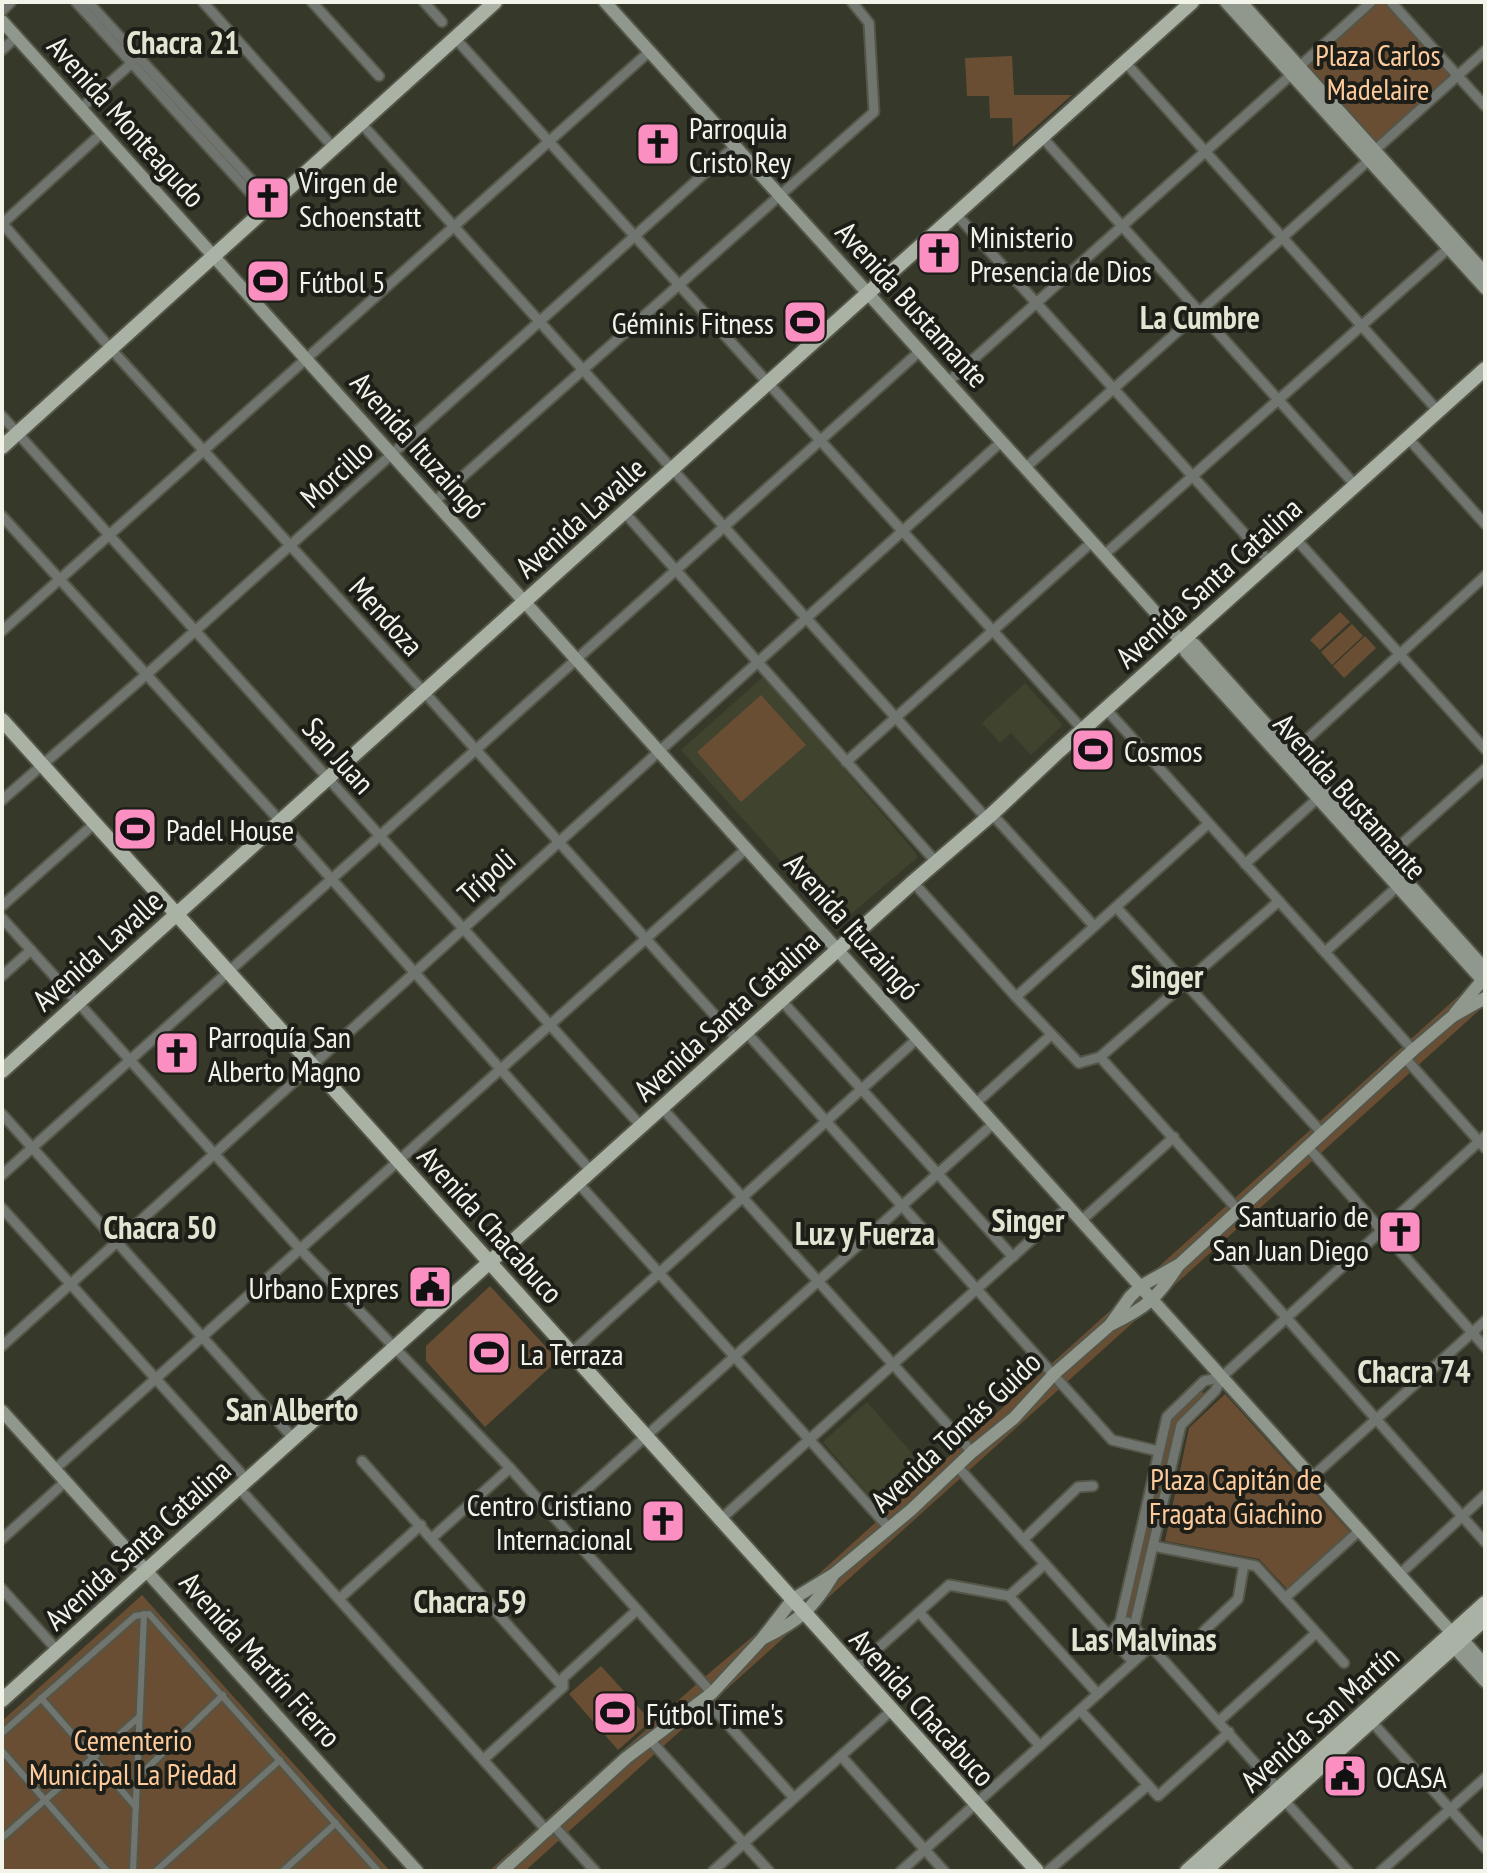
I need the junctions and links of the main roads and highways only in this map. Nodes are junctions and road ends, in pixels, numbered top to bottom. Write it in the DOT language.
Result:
graph roads {
  1 [pos="495,2"];
  2 [pos="605,2"];
  3 [pos="1192,2"];
  4 [pos="1226,2"];
  5 [pos="1241,2"];
  6 [pos="2,21"];
  7 [pos="1295,70"];
  8 [pos="1453,245"];
  9 [pos="214,256"];
  10 [pos="1485,273"];
  11 [pos="1485,288"];
  12 [pos="868,293"];
  13 [pos="1485,369"];
  14 [pos="2,447"];
  15 [pos="525,601"];
  16 [pos="1181,641"];
  17 [pos="1220,680"];
  18 [pos="2,720"];
  19 [pos="177,914"];
  20 [pos="838,949"];
  21 [pos="1484,977"];
  22 [pos="1485,998"];
  23 [pos="1453,1016"];
  24 [pos="2,1071"];
  25 [pos="490,1262"];
  26 [pos="1180,1264"];
  27 [pos="1141,1286"];
  28 [pos="1153,1300"];
  29 [pos="1110,1325"];
  30 [pos="2,1411"];
  31 [pos="146,1571"];
  32 [pos="834,1574"];
  33 [pos="793,1599"];
  34 [pos="1485,1603"];
  35 [pos="805,1613"];
  36 [pos="1485,1619"];
  37 [pos="762,1639"];
  38 [pos="1456,1640"];
  39 [pos="1485,1665"];
  40 [pos="1485,1681"];
  41 [pos="2,1700"];
  42 [pos="1281,1794"];
  43 [pos="417,1871"];
  44 [pos="502,1871"];
  45 [pos="1037,1871"];
  46 [pos="1187,1871"];
  47 [pos="1205,1871"];
  1 -- 9 [label="main road"];
  2 -- 12 [label="main road, Avenida Bustamante"];
  3 -- 12 [label="main road, Avenida Lavalle"];
  4 -- 7 [label="main road"];
  5 -- 7 [label="main road"];
  6 -- 9 [label="main road, Avenida Monteagudo"];
  7 -- 8 [label="main road"];
  8 -- 10 [label="main road"];
  8 -- 11 [label="main road"];
  9 -- 14 [label="main road"];
  9 -- 15 [label="main road, Avenida Ituzaingó"];
  12 -- 15 [label="main road, Avenida Lavalle"];
  12 -- 16 [label="main road, Avenida Bustamante"];
  13 -- 16 [label="main road, Avenida Santa Catalina"];
  15 -- 19 [label="main road, Avenida Lavalle"];
  15 -- 20 [label="main road, Avenida Ituzaingó"];
  16 -- 17 [label="main road, Avenida Bustamante"];
  16 -- 20 [label="main road, Avenida Santa Catalina"];
  17 -- 21 [label="main road, Avenida Bustamante"];
  17 -- 21 [label="main road, Avenida Bustamante"];
  18 -- 19 [label="main road, Avenida Chacabuco"];
  19 -- 24 [label="main road, Avenida Lavalle"];
  19 -- 25 [label="main road, Avenida Chacabuco"];
  20 -- 25 [label="main road, Avenida Santa Catalina"];
  20 -- 27 [label="main road, Avenida Ituzaingó"];
  21 -- 23 [label="main road, Avenida Tomás Guido"];
  22 -- 23 [label="main road, Avenida Tomás Guido"];
  23 -- 26 [label="main road, Avenida Tomás Guido"];
  25 -- 31 [label="main road, Avenida Santa Catalina"];
  25 -- 33 [label="main road, Avenida Chacabuco"];
  26 -- 27 [label="main road, Avenida Tomás Guido"];
  26 -- 28 [label="main road, Avenida Tomás Guido"];
  27 -- 28 [label="main road, Avenida Ituzaingó"];
  27 -- 29 [label="main road, Avenida Tomás Guido"];
  28 -- 29 [label="main road, Avenida Tomás Guido"];
  28 -- 38 [label="main road, Avenida Ituzaingó"];
  29 -- 32 [label="main road, Avenida Tomás Guido"];
  30 -- 31 [label="main road, Avenida Martín Fierro"];
  31 -- 41 [label="main road, Avenida Santa Catalina"];
  31 -- 43 [label="main road, Avenida Martín Fierro"];
  32 -- 33 [label="main road, Avenida Tomás Guido"];
  32 -- 35 [label="main road, Avenida Tomás Guido"];
  33 -- 35 [label="main road, Avenida Chacabuco"];
  33 -- 37 [label="main road, Avenida Tomás Guido"];
  34 -- 38 [label="main road, Avenida San Martín"];
  35 -- 37 [label="main road, Avenida Tomás Guido"];
  35 -- 45 [label="main road, Avenida Chacabuco"];
  36 -- 38 [label="main road, Avenida San Martín"];
  37 -- 44 [label="main road, Avenida Tomás Guido"];
  38 -- 39 [label="main road, Avenida Ituzaingó"];
  38 -- 40 [label="main road, Avenida Ituzaingó"];
  38 -- 42 [label="main road, Avenida San Martín"];
  38 -- 42 [label="main road, Avenida San Martín"];
  42 -- 46 [label="main road, Avenida San Martín"];
  42 -- 47 [label="main road, Avenida San Martín"];
}
